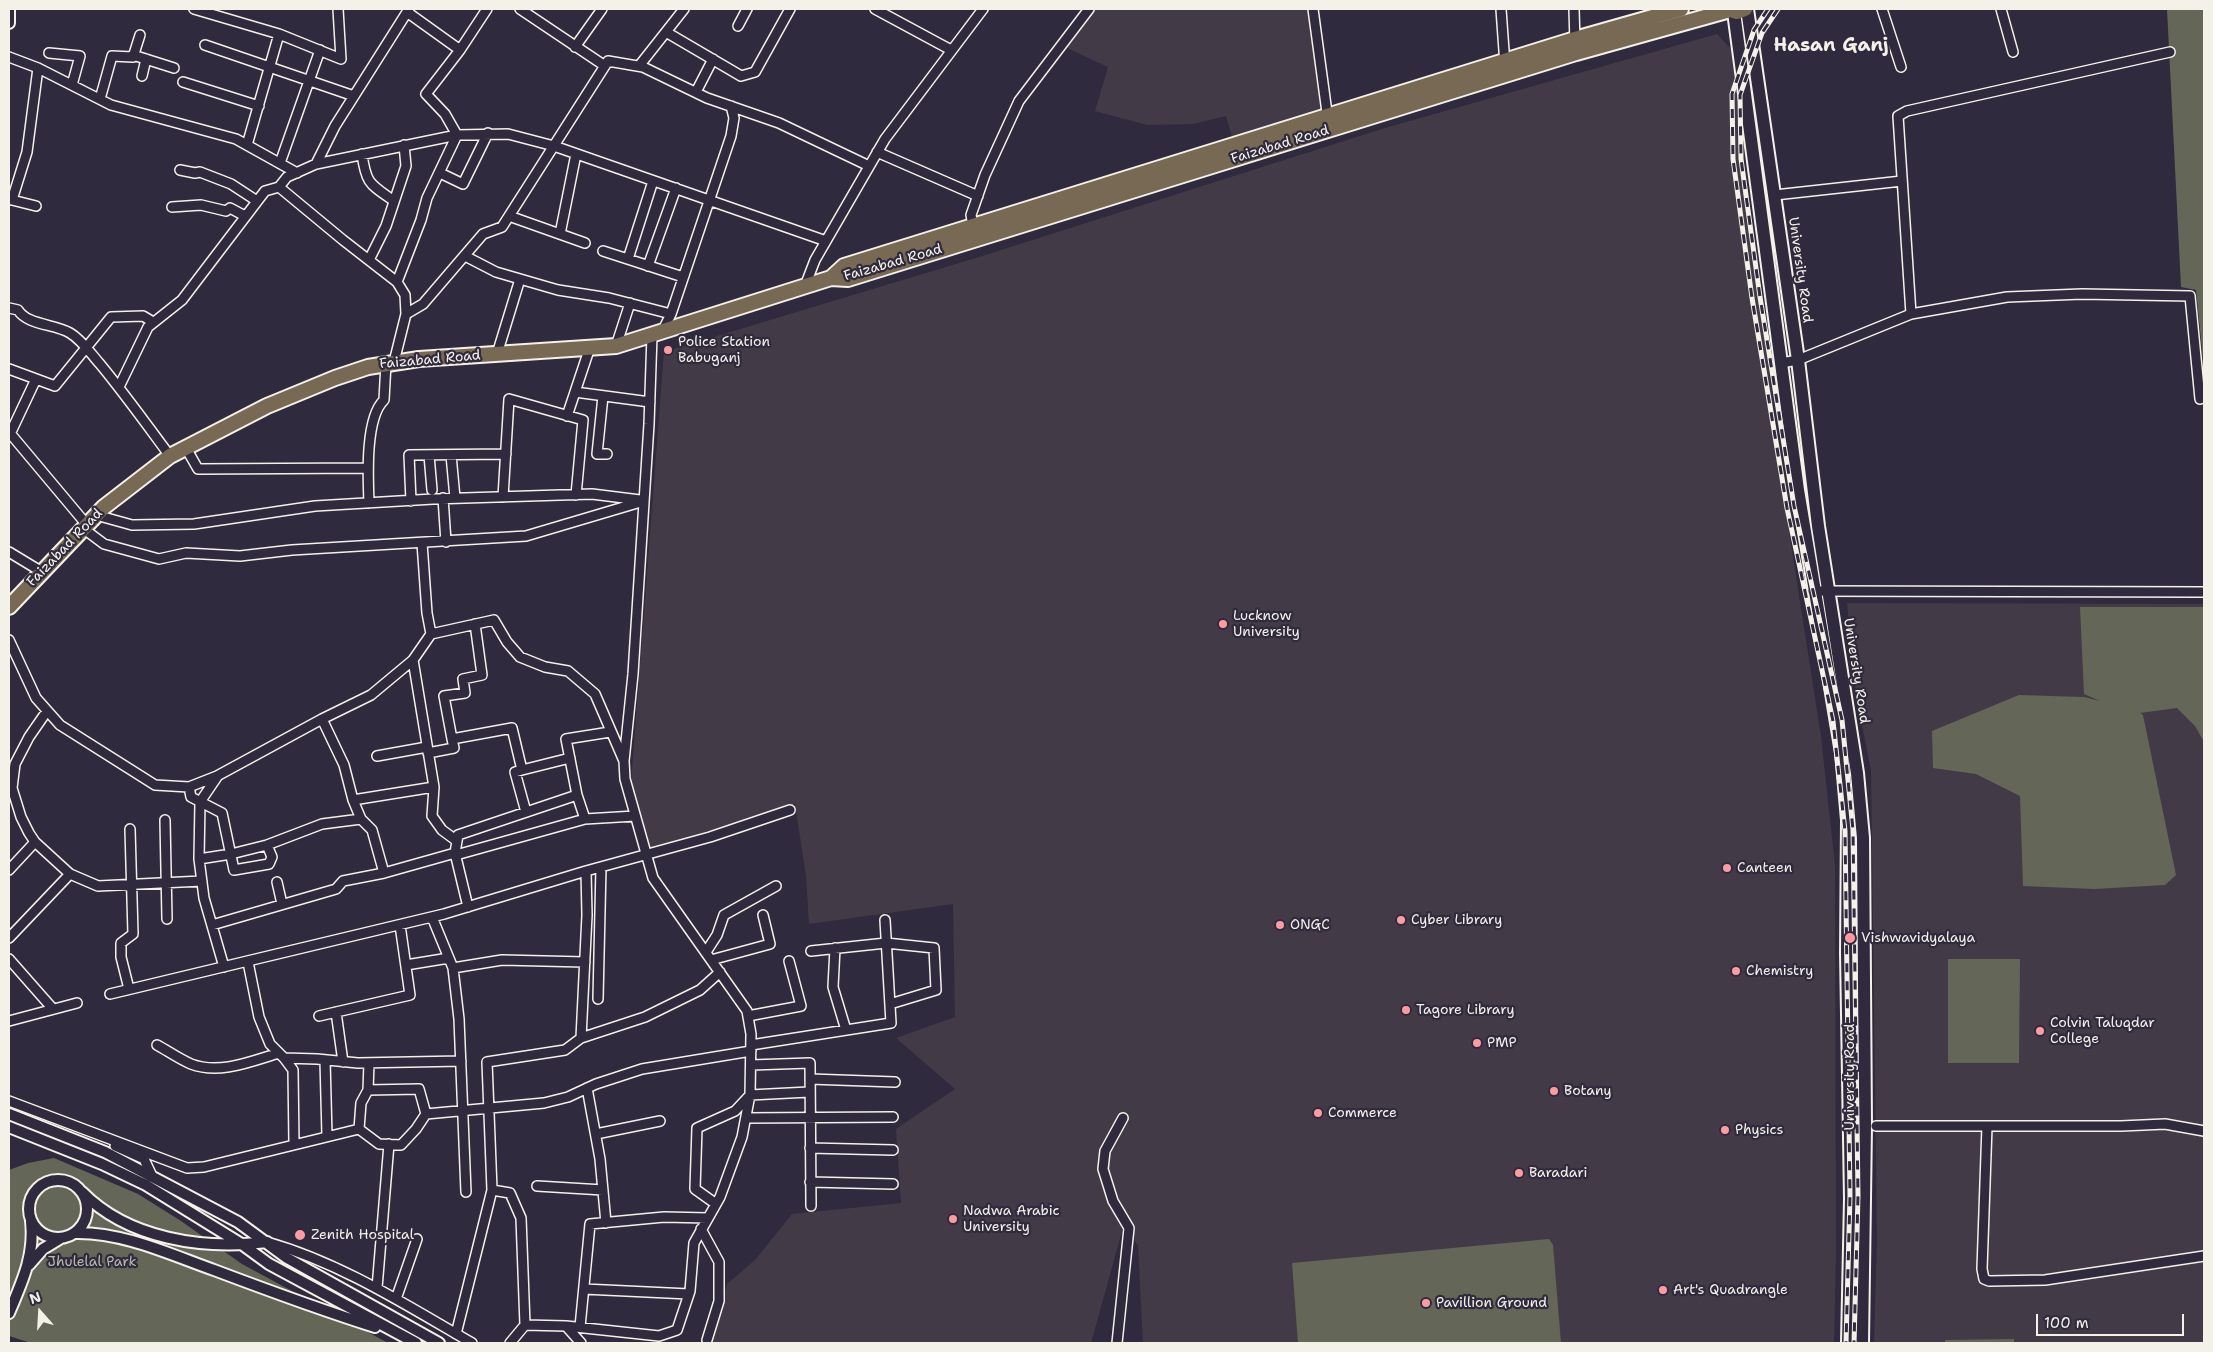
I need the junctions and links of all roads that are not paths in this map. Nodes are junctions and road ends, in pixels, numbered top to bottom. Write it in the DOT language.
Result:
graph roads {
  1 [pos="9,9"];
  2 [pos="194,9"];
  3 [pos="338,9"];
  4 [pos="487,9"];
  5 [pos="520,9"];
  6 [pos="601,9"];
  7 [pos="684,9"];
  8 [pos="747,9"];
  9 [pos="790,9"];
  10 [pos="875,9"];
  11 [pos="983,9"];
  12 [pos="1089,9"];
  13 [pos="1313,9"];
  14 [pos="1501,9"];
  15 [pos="1574,9"];
  16 [pos="1681,9"];
  17 [pos="1882,9"];
  18 [pos="2001,9"];
  19 [pos="408,10"];
  20 [pos="1737,10"];
  21 [pos="9,23"];
  22 [pos="738,26"];
  23 [pos="666,32"];
  24 [pos="280,34"];
  25 [pos="140,35"];
  26 [pos="1575,39"];
  27 [pos="205,45"];
  28 [pos="575,47"];
  29 [pos="320,50"];
  30 [pos="460,50"];
  31 [pos="951,50"];
  32 [pos="49,52"];
  33 [pos="2013,52"];
  34 [pos="2170,52"];
  35 [pos="1576,53"];
  36 [pos="134,55"];
  37 [pos="9,57"];
  38 [pos="146,59"];
  39 [pos="713,59"];
  40 [pos="270,66"];
  41 [pos="605,66"];
  42 [pos="639,66"];
  43 [pos="1901,67"];
  44 [pos="38,68"];
  45 [pos="174,68"];
  46 [pos="1506,68"];
  47 [pos="142,76"];
  48 [pos="309,80"];
  49 [pos="183,82"];
  50 [pos="72,85"];
  51 [pos="696,92"];
  52 [pos="354,96"];
  53 [pos="100,99"];
  54 [pos="259,106"];
  55 [pos="731,106"];
  56 [pos="1329,123"];
  57 [pos="488,133"];
  58 [pos="457,135"];
  59 [pos="247,145"];
  60 [pos="404,145"];
  61 [pos="554,146"];
  62 [pos="878,152"];
  63 [pos="362,154"];
  64 [pos="576,154"];
  65 [pos="280,163"];
  66 [pos="316,164"];
  67 [pos="869,166"];
  68 [pos="180,170"];
  69 [pos="297,173"];
  70 [pos="440,173"];
  71 [pos="653,181"];
  72 [pos="1902,181"];
  73 [pos="279,187"];
  74 [pos="676,188"];
  75 [pos="978,196"];
  76 [pos="1775,196"];
  77 [pos="11,200"];
  78 [pos="709,200"];
  79 [pos="257,201"];
  80 [pos="394,201"];
  81 [pos="36,206"];
  82 [pos="172,207"];
  83 [pos="245,216"];
  84 [pos="509,216"];
  85 [pos="974,232"];
  86 [pos="560,234"];
  87 [pos="826,241"];
  88 [pos="585,243"];
  89 [pos="603,251"];
  90 [pos="465,256"];
  91 [pos="628,259"];
  92 [pos="369,260"];
  93 [pos="648,266"];
  94 [pos="684,277"];
  95 [pos="520,279"];
  96 [pos="397,282"];
  97 [pos="805,286"];
  98 [pos="630,303"];
  99 [pos="9,308"];
  100 [pos="406,314"];
  101 [pos="671,314"];
  102 [pos="1912,314"];
  103 [pos="153,322"];
  104 [pos="657,334"];
  105 [pos="616,346"];
  106 [pos="87,349"];
  107 [pos="589,350"];
  108 [pos="497,354"];
  109 [pos="1798,360"];
  110 [pos="390,362"];
  111 [pos="1781,363"];
  112 [pos="9,369"];
  113 [pos="36,379"];
  114 [pos="119,387"];
  115 [pos="575,392"];
  116 [pos="603,396"];
  117 [pos="2204,398"];
  118 [pos="650,402"];
  119 [pos="567,416"];
  120 [pos="9,433"];
  121 [pos="186,448"];
  122 [pos="580,453"];
  123 [pos="506,454"];
  124 [pos="429,455"];
  125 [pos="451,455"];
  126 [pos="170,456"];
  127 [pos="368,468"];
  128 [pos="1812,477"];
  129 [pos="1796,480"];
  130 [pos="432,490"];
  131 [pos="576,495"];
  132 [pos="503,496"];
  133 [pos="443,498"];
  134 [pos="455,498"];
  135 [pos="411,501"];
  136 [pos="644,501"];
  137 [pos="369,503"];
  138 [pos="89,523"];
  139 [pos="446,542"];
  140 [pos="422,543"];
  141 [pos="9,552"];
  142 [pos="42,572"];
  143 [pos="1814,591"];
  144 [pos="1829,591"];
  145 [pos="2204,592"];
  146 [pos="9,607"];
  147 [pos="475,624"];
  148 [pos="431,634"];
  149 [pos="9,640"];
  150 [pos="413,660"];
  151 [pos="47,711"];
  152 [pos="322,719"];
  153 [pos="610,732"];
  154 [pos="452,739"];
  155 [pos="428,750"];
  156 [pos="377,756"];
  157 [pos="570,758"];
  158 [pos="624,761"];
  159 [pos="522,770"];
  160 [pos="217,776"];
  161 [pos="189,787"];
  162 [pos="434,787"];
  163 [pos="577,795"];
  164 [pos="353,800"];
  165 [pos="200,802"];
  166 [pos="790,810"];
  167 [pos="526,812"];
  168 [pos="636,816"];
  169 [pos="361,819"];
  170 [pos="585,819"];
  171 [pos="165,820"];
  172 [pos="130,829"];
  173 [pos="457,841"];
  174 [pos="35,842"];
  175 [pos="267,845"];
  176 [pos="231,854"];
  177 [pos="456,854"];
  178 [pos="647,854"];
  179 [pos="199,859"];
  180 [pos="601,867"];
  181 [pos="9,870"];
  182 [pos="586,871"];
  183 [pos="384,873"];
  184 [pos="70,874"];
  185 [pos="202,881"];
  186 [pos="167,882"];
  187 [pos="276,882"];
  188 [pos="132,884"];
  189 [pos="776,886"];
  190 [pos="282,904"];
  191 [pos="468,907"];
  192 [pos="763,915"];
  193 [pos="432,917"];
  194 [pos="167,919"];
  195 [pos="885,920"];
  196 [pos="212,925"];
  197 [pos="400,925"];
  198 [pos="9,938"];
  199 [pos="886,943"];
  200 [pos="835,948"];
  201 [pos="811,951"];
  202 [pos="709,956"];
  203 [pos="449,958"];
  204 [pos="9,959"];
  205 [pos="789,961"];
  206 [pos="248,962"];
  207 [pos="585,962"];
  208 [pos="406,965"];
  209 [pos="224,967"];
  210 [pos="453,968"];
  211 [pos="720,972"];
  212 [pos="129,989"];
  213 [pos="110,994"];
  214 [pos="598,999"];
  215 [pos="77,1003"];
  216 [pos="890,1004"];
  217 [pos="53,1009"];
  218 [pos="336,1012"];
  219 [pos="319,1016"];
  220 [pos="748,1016"];
  221 [pos="9,1021"];
  222 [pos="846,1030"];
  223 [pos="581,1038"];
  224 [pos="156,1045"];
  225 [pos="751,1048"];
  226 [pos="282,1055"];
  227 [pos="325,1060"];
  228 [pos="460,1061"];
  229 [pos="343,1062"];
  230 [pos="358,1063"];
  231 [pos="369,1063"];
  232 [pos="751,1065"];
  233 [pos="810,1079"];
  234 [pos="894,1082"];
  235 [pos="588,1088"];
  236 [pos="368,1090"];
  237 [pos="809,1092"];
  238 [pos="750,1095"];
  239 [pos="9,1101"];
  240 [pos="490,1109"];
  241 [pos="462,1112"];
  242 [pos="9,1114"];
  243 [pos="426,1114"];
  244 [pos="893,1116"];
  245 [pos="746,1118"];
  246 [pos="809,1118"];
  247 [pos="1123,1118"];
  248 [pos="660,1121"];
  249 [pos="72,1125"];
  250 [pos="1876,1126"];
  251 [pos="1986,1126"];
  252 [pos="9,1127"];
  253 [pos="359,1129"];
  254 [pos="2204,1131"];
  255 [pos="596,1134"];
  256 [pos="327,1136"];
  257 [pos="294,1144"];
  258 [pos="389,1144"];
  259 [pos="810,1148"];
  260 [pos="893,1150"];
  261 [pos="152,1176"];
  262 [pos="810,1182"];
  263 [pos="893,1184"];
  264 [pos="537,1186"];
  265 [pos="492,1190"];
  266 [pos="603,1190"];
  267 [pos="82,1192"];
  268 [pos="466,1192"];
  269 [pos="716,1204"];
  270 [pos="811,1206"];
  271 [pos="708,1218"];
  272 [pos="30,1220"];
  273 [pos="606,1223"];
  274 [pos="701,1230"];
  275 [pos="75,1233"];
  276 [pos="63,1238"];
  277 [pos="417,1239"];
  278 [pos="266,1242"];
  279 [pos="243,1245"];
  280 [pos="2204,1256"];
  281 [pos="27,1270"];
  282 [pos="377,1288"];
  283 [pos="584,1289"];
  284 [pos="689,1294"];
  285 [pos="396,1299"];
  286 [pos="9,1313"];
  287 [pos="525,1325"];
  288 [pos="566,1326"];
  289 [pos="580,1327"];
  290 [pos="398,1334"];
  291 [pos="456,1334"];
  292 [pos="707,1340"];
  293 [pos="416,1343"];
  294 [pos="439,1343"];
  295 [pos="472,1343"];
  296 [pos="510,1343"];
  297 [pos="581,1343"];
  298 [pos="1117,1343"];
  299 [pos="1848,1343"];
  300 [pos="1862,1343"];
  1 -- 21 [label="street"];
  2 -- 24 [label="street"];
  3 -- 29 [label="street"];
  4 -- 30 [label="street"];
  5 -- 28 [label="street"];
  6 -- 28 [label="street"];
  7 -- 23 [label="street"];
  8 -- 22 [label="street"];
  9 -- 39 [label="street"];
  10 -- 31 [label="street"];
  11 -- 31 [label="street"];
  12 -- 75 [label="street"];
  13 -- 56 [label="street"];
  14 -- 46 [label="street"];
  15 -- 26 [label="street"];
  16 -- 26 [label="main road, Faizabad Road"];
  17 -- 43 [label="street"];
  18 -- 33 [label="street"];
  19 -- 30 [label="street"];
  19 -- 52 [label="street"];
  20 -- 35 [label="main road, Faizabad Road"];
  20 -- 76 [label="main road, University Road"];
  20 -- 111 [label="main road, University Road"];
  23 -- 39 [label="street"];
  23 -- 42 [label="street"];
  24 -- 29 [label="street"];
  24 -- 40 [label="street"];
  25 -- 36 [label="street"];
  26 -- 35 [label="street"];
  26 -- 46 [label="main road, Faizabad Road"];
  27 -- 40 [label="street"];
  28 -- 41 [label="street"];
  29 -- 48 [label="street"];
  30 -- 58 [label="street"];
  31 -- 62 [label="street"];
  32 -- 50 [label="street"];
  34 -- 72 [label="street"];
  35 -- 46 [label="main road, Faizabad Road"];
  36 -- 38 [label="street"];
  36 -- 53 [label="street"];
  37 -- 44 [label="street"];
  38 -- 45 [label="street"];
  38 -- 47 [label="street"];
  39 -- 51 [label="street"];
  40 -- 48 [label="street"];
  40 -- 54 [label="street"];
  41 -- 42 [label="street"];
  41 -- 61 [label="street"];
  42 -- 51 [label="street"];
  44 -- 50 [label="street"];
  44 -- 77 [label="street"];
  46 -- 56 [label="main road, Faizabad Road"];
  48 -- 52 [label="street"];
  48 -- 65 [label="street"];
  49 -- 54 [label="street"];
  50 -- 53 [label="street"];
  51 -- 55 [label="street"];
  52 -- 66 [label="street"];
  53 -- 59 [label="street"];
  54 -- 59 [label="street"];
  55 -- 67 [label="street"];
  55 -- 78 [label="street"];
  56 -- 85 [label="main road, Faizabad Road"];
  57 -- 58 [label="street"];
  57 -- 61 [label="street"];
  57 -- 70 [label="street"];
  58 -- 60 [label="street"];
  58 -- 70 [label="street"];
  59 -- 65 [label="street"];
  60 -- 63 [label="street"];
  60 -- 80 [label="street"];
  61 -- 64 [label="street"];
  61 -- 84 [label="street"];
  62 -- 67 [label="street"];
  62 -- 75 [label="street"];
  63 -- 66 [label="street"];
  63 -- 80 [label="street"];
  64 -- 71 [label="street"];
  64 -- 86 [label="street"];
  65 -- 69 [label="street"];
  66 -- 69 [label="street"];
  67 -- 87 [label="street"];
  68 -- 79 [label="street"];
  69 -- 73 [label="street"];
  70 -- 96 [label="street"];
  71 -- 74 [label="street"];
  71 -- 91 [label="street"];
  72 -- 76 [label="street"];
  72 -- 102 [label="street"];
  73 -- 79 [label="street"];
  73 -- 92 [label="street"];
  74 -- 78 [label="street"];
  74 -- 93 [label="street"];
  75 -- 85 [label="street"];
  76 -- 109 [label="main road, University Road"];
  77 -- 81 [label="street"];
  78 -- 87 [label="street"];
  78 -- 94 [label="street"];
  79 -- 83 [label="street"];
  80 -- 92 [label="street"];
  82 -- 83 [label="street"];
  83 -- 103 [label="street"];
  84 -- 86 [label="street"];
  84 -- 90 [label="street"];
  85 -- 97 [label="main road, Faizabad Road"];
  86 -- 88 [label="street"];
  87 -- 97 [label="street"];
  89 -- 91 [label="street"];
  90 -- 95 [label="street"];
  90 -- 100 [label="street"];
  91 -- 93 [label="street"];
  92 -- 96 [label="street"];
  93 -- 94 [label="street"];
  94 -- 101 [label="street"];
  95 -- 98 [label="street"];
  95 -- 108 [label="street"];
  96 -- 100 [label="street"];
  97 -- 104 [label="main road, Faizabad Road"];
  98 -- 101 [label="street"];
  98 -- 105 [label="street"];
  99 -- 106 [label="street"];
  100 -- 110 [label="street"];
  101 -- 104 [label="street"];
  102 -- 109 [label="street"];
  102 -- 117 [label="street"];
  103 -- 106 [label="street"];
  103 -- 114 [label="street"];
  104 -- 105 [label="main road, Faizabad Road"];
  104 -- 118 [label="street"];
  105 -- 107 [label="main road, Faizabad Road"];
  106 -- 113 [label="street"];
  106 -- 114 [label="street"];
  107 -- 108 [label="main road, Faizabad Road"];
  107 -- 115 [label="street"];
  108 -- 110 [label="main road, Faizabad Road"];
  109 -- 111 [label="street"];
  109 -- 128 [label="main road, University Road"];
  110 -- 121 [label="main road, Faizabad Road"];
  110 -- 127 [label="street"];
  111 -- 129 [label="main road, University Road"];
  112 -- 113 [label="street"];
  113 -- 120 [label="street"];
  114 -- 126 [label="street"];
  115 -- 116 [label="street"];
  115 -- 119 [label="street"];
  116 -- 118 [label="street"];
  116 -- 122 [label="street"];
  118 -- 136 [label="street"];
  119 -- 122 [label="street"];
  119 -- 123 [label="street"];
  120 -- 138 [label="street"];
  121 -- 126 [label="main road, Faizabad Road"];
  121 -- 127 [label="street"];
  122 -- 131 [label="street"];
  123 -- 125 [label="street"];
  123 -- 132 [label="street"];
  124 -- 125 [label="street"];
  124 -- 130 [label="street"];
  124 -- 135 [label="street"];
  125 -- 134 [label="street"];
  126 -- 138 [label="main road, Faizabad Road"];
  127 -- 137 [label="street"];
  128 -- 129 [label="main road"];
  128 -- 144 [label="main road, University Road"];
  129 -- 143 [label="main road, University Road"];
  131 -- 132 [label="street"];
  131 -- 136 [label="street"];
  132 -- 134 [label="street"];
  133 -- 134 [label="street"];
  133 -- 135 [label="street"];
  133 -- 139 [label="street"];
  135 -- 137 [label="street"];
  136 -- 139 [label="street"];
  136 -- 158 [label="street"];
  137 -- 138 [label="street"];
  138 -- 140 [label="street"];
  138 -- 142 [label="main road, Faizabad Road"];
  139 -- 140 [label="street"];
  140 -- 148 [label="street"];
  141 -- 142 [label="street"];
  142 -- 146 [label="main road, Faizabad Road"];
  143 -- 144 [label="street"];
  143 -- 299 [label="main road, University Road"];
  144 -- 145 [label="street"];
  144 -- 300 [label="main road, University Road"];
  147 -- 148 [label="street"];
  147 -- 153 [label="street"];
  147 -- 154 [label="street"];
  148 -- 150 [label="street"];
  149 -- 151 [label="street"];
  150 -- 152 [label="street"];
  150 -- 155 [label="street"];
  151 -- 161 [label="street"];
  151 -- 174 [label="street"];
  152 -- 160 [label="street"];
  152 -- 164 [label="street"];
  153 -- 157 [label="street"];
  153 -- 158 [label="street"];
  154 -- 155 [label="street"];
  154 -- 159 [label="street"];
  155 -- 156 [label="street"];
  155 -- 162 [label="street"];
  157 -- 159 [label="street"];
  157 -- 163 [label="street"];
  158 -- 168 [label="street"];
  159 -- 167 [label="street"];
  160 -- 161 [label="street"];
  160 -- 165 [label="street"];
  161 -- 165 [label="street"];
  162 -- 164 [label="street"];
  162 -- 173 [label="street"];
  163 -- 167 [label="street"];
  163 -- 170 [label="street"];
  164 -- 169 [label="street"];
  165 -- 176 [label="street"];
  165 -- 179 [label="street"];
  166 -- 178 [label="street"];
  167 -- 173 [label="street"];
  168 -- 170 [label="street"];
  168 -- 178 [label="street"];
  169 -- 175 [label="street"];
  169 -- 183 [label="street"];
  170 -- 177 [label="street"];
  171 -- 186 [label="street"];
  172 -- 188 [label="street"];
  173 -- 177 [label="street"];
  174 -- 181 [label="street"];
  174 -- 184 [label="street"];
  175 -- 176 [label="street"];
  175 -- 176 [label="street"];
  176 -- 179 [label="street"];
  177 -- 183 [label="street"];
  177 -- 191 [label="street"];
  178 -- 180 [label="street"];
  178 -- 202 [label="street"];
  179 -- 185 [label="street"];
  180 -- 182 [label="street"];
  180 -- 214 [label="street"];
  182 -- 191 [label="street"];
  182 -- 207 [label="street"];
  183 -- 190 [label="street"];
  184 -- 188 [label="street"];
  184 -- 198 [label="street"];
  185 -- 186 [label="street"];
  185 -- 196 [label="street"];
  186 -- 188 [label="street"];
  186 -- 194 [label="street"];
  187 -- 190 [label="street"];
  188 -- 212 [label="street"];
  189 -- 202 [label="street"];
  190 -- 196 [label="street"];
  191 -- 193 [label="street"];
  192 -- 202 [label="street"];
  193 -- 197 [label="street"];
  193 -- 203 [label="street"];
  195 -- 199 [label="street"];
  196 -- 209 [label="street"];
  197 -- 206 [label="street"];
  197 -- 208 [label="street"];
  199 -- 200 [label="street"];
  199 -- 216 [label="street"];
  199 -- 216 [label="street"];
  200 -- 201 [label="street"];
  200 -- 222 [label="street"];
  202 -- 211 [label="street"];
  203 -- 208 [label="street"];
  203 -- 210 [label="street"];
  204 -- 217 [label="street"];
  205 -- 220 [label="street"];
  206 -- 209 [label="street"];
  206 -- 226 [label="street"];
  207 -- 210 [label="street"];
  207 -- 223 [label="street"];
  208 -- 218 [label="street"];
  209 -- 212 [label="street"];
  210 -- 228 [label="street"];
  211 -- 220 [label="street"];
  211 -- 223 [label="street"];
  212 -- 213 [label="street"];
  215 -- 217 [label="street"];
  216 -- 222 [label="street"];
  217 -- 221 [label="street"];
  218 -- 219 [label="street"];
  218 -- 229 [label="street"];
  220 -- 225 [label="street"];
  222 -- 225 [label="street"];
  223 -- 240 [label="street"];
  224 -- 226 [label="street"];
  225 -- 232 [label="street"];
  225 -- 235 [label="street"];
  226 -- 227 [label="street"];
  226 -- 257 [label="street"];
  227 -- 229 [label="street"];
  227 -- 256 [label="street"];
  228 -- 231 [label="street"];
  228 -- 241 [label="street"];
  229 -- 230 [label="street"];
  230 -- 231 [label="street"];
  230 -- 236 [label="street"];
  231 -- 236 [label="street"];
  232 -- 233 [label="street"];
  232 -- 238 [label="street"];
  233 -- 234 [label="street"];
  233 -- 237 [label="street"];
  235 -- 240 [label="street"];
  235 -- 255 [label="street"];
  236 -- 243 [label="street"];
  236 -- 253 [label="street"];
  237 -- 238 [label="street"];
  237 -- 246 [label="street"];
  238 -- 245 [label="street"];
  238 -- 269 [label="street"];
  239 -- 249 [label="street"];
  240 -- 241 [label="street"];
  240 -- 265 [label="street"];
  241 -- 243 [label="street"];
  241 -- 268 [label="street"];
  242 -- 261 [label="street"];
  243 -- 258 [label="street"];
  244 -- 246 [label="street"];
  245 -- 246 [label="street"];
  245 -- 269 [label="street"];
  246 -- 259 [label="street"];
  247 -- 298 [label="street"];
  248 -- 255 [label="street"];
  249 -- 257 [label="street"];
  249 -- 261 [label="street"];
  250 -- 251 [label="street"];
  251 -- 254 [label="street"];
  251 -- 280 [label="street"];
  252 -- 279 [label="street"];
  253 -- 256 [label="street"];
  253 -- 258 [label="street"];
  255 -- 266 [label="street"];
  256 -- 257 [label="street"];
  258 -- 282 [label="street"];
  259 -- 260 [label="street"];
  259 -- 262 [label="street"];
  261 -- 278 [label="street"];
  262 -- 263 [label="street"];
  262 -- 270 [label="street"];
  264 -- 266 [label="street"];
  265 -- 287 [label="street"];
  265 -- 291 [label="street"];
  266 -- 273 [label="street"];
  267 -- 272 [label="street"];
  267 -- 275 [label="street"];
  267 -- 279 [label="street"];
  269 -- 271 [label="street"];
  271 -- 273 [label="street"];
  271 -- 274 [label="street"];
  272 -- 276 [label="street"];
  272 -- 281 [label="street"];
  273 -- 283 [label="street"];
  274 -- 284 [label="street"];
  274 -- 292 [label="street"];
  275 -- 276 [label="street"];
  275 -- 290 [label="street"];
  276 -- 281 [label="street"];
  277 -- 285 [label="street"];
  278 -- 279 [label="street"];
  278 -- 282 [label="street"];
  278 -- 294 [label="street"];
  279 -- 290 [label="street"];
  281 -- 286 [label="street"];
  282 -- 285 [label="street"];
  283 -- 284 [label="street"];
  283 -- 289 [label="street"];
  284 -- 289 [label="street"];
  285 -- 291 [label="street"];
  287 -- 288 [label="street"];
  287 -- 296 [label="street"];
  288 -- 289 [label="street"];
  288 -- 297 [label="street"];
  290 -- 293 [label="street"];
  291 -- 295 [label="street"];
}
